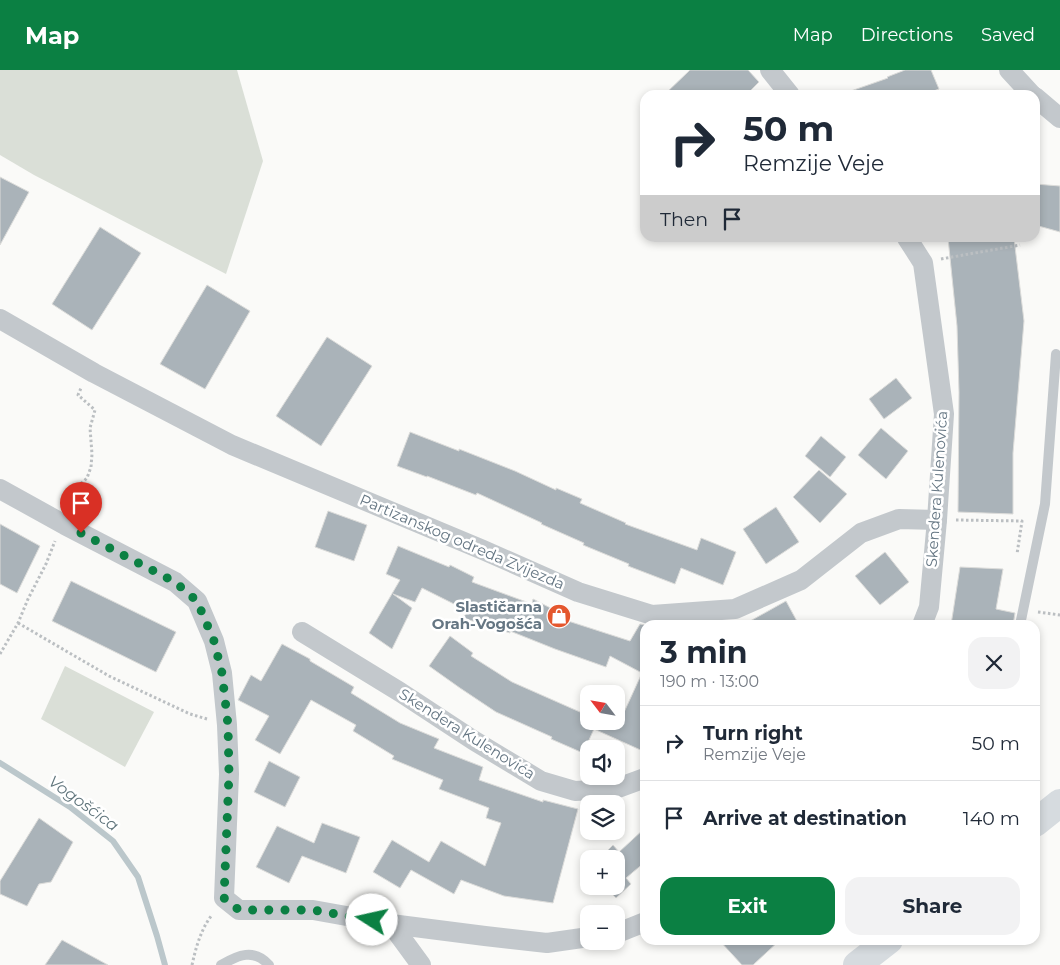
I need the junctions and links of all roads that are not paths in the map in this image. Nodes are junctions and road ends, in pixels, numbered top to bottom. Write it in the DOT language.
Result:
graph roads {
  1 [pos="770,70"];
  2 [pos="1009,70"];
  3 [pos="786,90"];
  4 [pos="1028,90"];
  5 [pos="1040,101"];
  6 [pos="1060,118"];
  7 [pos="910,242"];
  8 [pos="0,319"];
  9 [pos="1056,354"];
  10 [pos="0,489"];
  11 [pos="937,520"];
  12 [pos="924,620"];
  13 [pos="1021,620"];
  14 [pos="302,632"];
  15 [pos="640,780"];
  16 [pos="1060,803"];
  17 [pos="1040,819"];
  18 [pos="391,924"];
  19 [pos="640,924"];
  20 [pos="625,930"];
  21 [pos="580,938"];
  22 [pos="883,945"];
  23 [pos="222,965"];
  24 [pos="269,965"];
  25 [pos="421,965"];
  26 [pos="857,965"];
  1 -- 3 [label="street"];
  2 -- 4 [label="street"];
  5 -- 6 [label="street"];
  7 -- 11 [label="street, Skendera Kulenovića"];
  8 -- 11 [label="street, Partizanskog odreda Zvijezda"];
  9 -- 13 [label="lane"];
  10 -- 18 [label="street"];
  11 -- 12 [label="street, Skendera Kulenovića"];
  14 -- 15 [label="street, Skendera Kulenovića"];
  16 -- 17 [label="main road"];
  18 -- 21 [label="street"];
  18 -- 25 [label="street"];
  19 -- 20 [label="street"];
  22 -- 26 [label="main road"];
  23 -- 24 [label="lane"];
}
